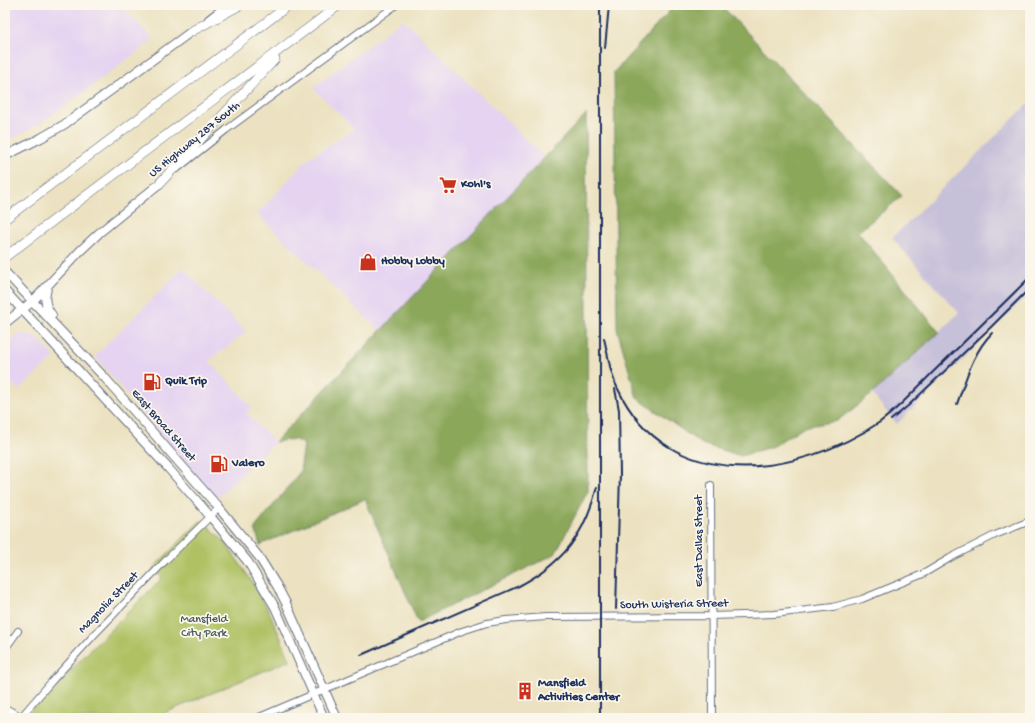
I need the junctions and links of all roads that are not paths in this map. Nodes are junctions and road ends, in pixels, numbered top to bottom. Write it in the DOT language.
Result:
graph roads {
  1 [pos="226,5"];
  2 [pos="240,5"];
  3 [pos="289,5"];
  4 [pos="340,5"];
  5 [pos="396,5"];
  6 [pos="192,30"];
  7 [pos="292,42"];
  8 [pos="5,156"];
  9 [pos="159,184"];
  10 [pos="5,219"];
  11 [pos="5,256"];
  12 [pos="5,272"];
  13 [pos="48,284"];
  14 [pos="5,292"];
  15 [pos="33,301"];
  16 [pos="22,310"];
  17 [pos="5,323"];
  18 [pos="58,327"];
  19 [pos="105,378"];
  20 [pos="94,388"];
  21 [pos="177,460"];
  22 [pos="169,469"];
  23 [pos="711,485"];
  24 [pos="219,508"];
  25 [pos="210,516"];
  26 [pos="1030,522"];
  27 [pos="259,557"];
  28 [pos="248,562"];
  29 [pos="286,602"];
  30 [pos="275,607"];
  31 [pos="711,616"];
  32 [pos="18,631"];
  33 [pos="5,649"];
  34 [pos="324,690"];
  35 [pos="313,694"];
  36 [pos="5,708"];
  37 [pos="20,717"];
  38 [pos="257,718"];
  39 [pos="324,718"];
  40 [pos="337,718"];
  41 [pos="712,718"];
  1 -- 6 [label="street"];
  2 -- 6 [label="highway"];
  3 -- 10 [label="highway"];
  4 -- 7 [label="highway"];
  5 -- 9 [label="street, US Highway 287 South"];
  6 -- 8 [label="main road"];
  7 -- 9 [label="highway"];
  7 -- 11 [label="highway"];
  9 -- 13 [label="main road, US Highway 287 South"];
  12 -- 15 [label="main road, East Broad Street"];
  13 -- 15 [label="main road, US Highway 287 South"];
  13 -- 18 [label="main road"];
  14 -- 16 [label="main road, East Broad Street"];
  15 -- 16 [label="main road, US Highway 287 South"];
  15 -- 18 [label="main road, East Broad Street"];
  16 -- 17 [label="main road, US Highway 287 South"];
  16 -- 20 [label="main road, East Broad Street"];
  18 -- 19 [label="main road, East Broad Street"];
  19 -- 20 [label="main road"];
  19 -- 21 [label="main road, East Broad Street"];
  20 -- 22 [label="main road, East Broad Street"];
  21 -- 22 [label="main road"];
  21 -- 24 [label="main road, East Broad Street"];
  22 -- 25 [label="main road, East Broad Street"];
  23 -- 31 [label="street, East Dallas Street"];
  24 -- 25 [label="street, Magnolia Street"];
  24 -- 27 [label="main road, East Broad Street"];
  25 -- 28 [label="main road, East Broad Street"];
  25 -- 37 [label="street, Magnolia Street"];
  26 -- 31 [label="street, South Wisteria Street"];
  27 -- 28 [label="main road"];
  27 -- 29 [label="main road, East Broad Street"];
  28 -- 30 [label="main road, East Broad Street"];
  29 -- 30 [label="main road"];
  29 -- 34 [label="main road, East Broad Street"];
  30 -- 35 [label="main road, East Broad Street"];
  31 -- 34 [label="street, South Wisteria Street"];
  31 -- 41 [label="street, East Dallas Street"];
  32 -- 33 [label="street"];
  34 -- 35 [label="street, South Wisteria Street"];
  34 -- 40 [label="main road, East Broad Street"];
  35 -- 38 [label="street, South Wisteria Street"];
  35 -- 39 [label="main road, East Broad Street"];
  36 -- 37 [label="street"];
}
